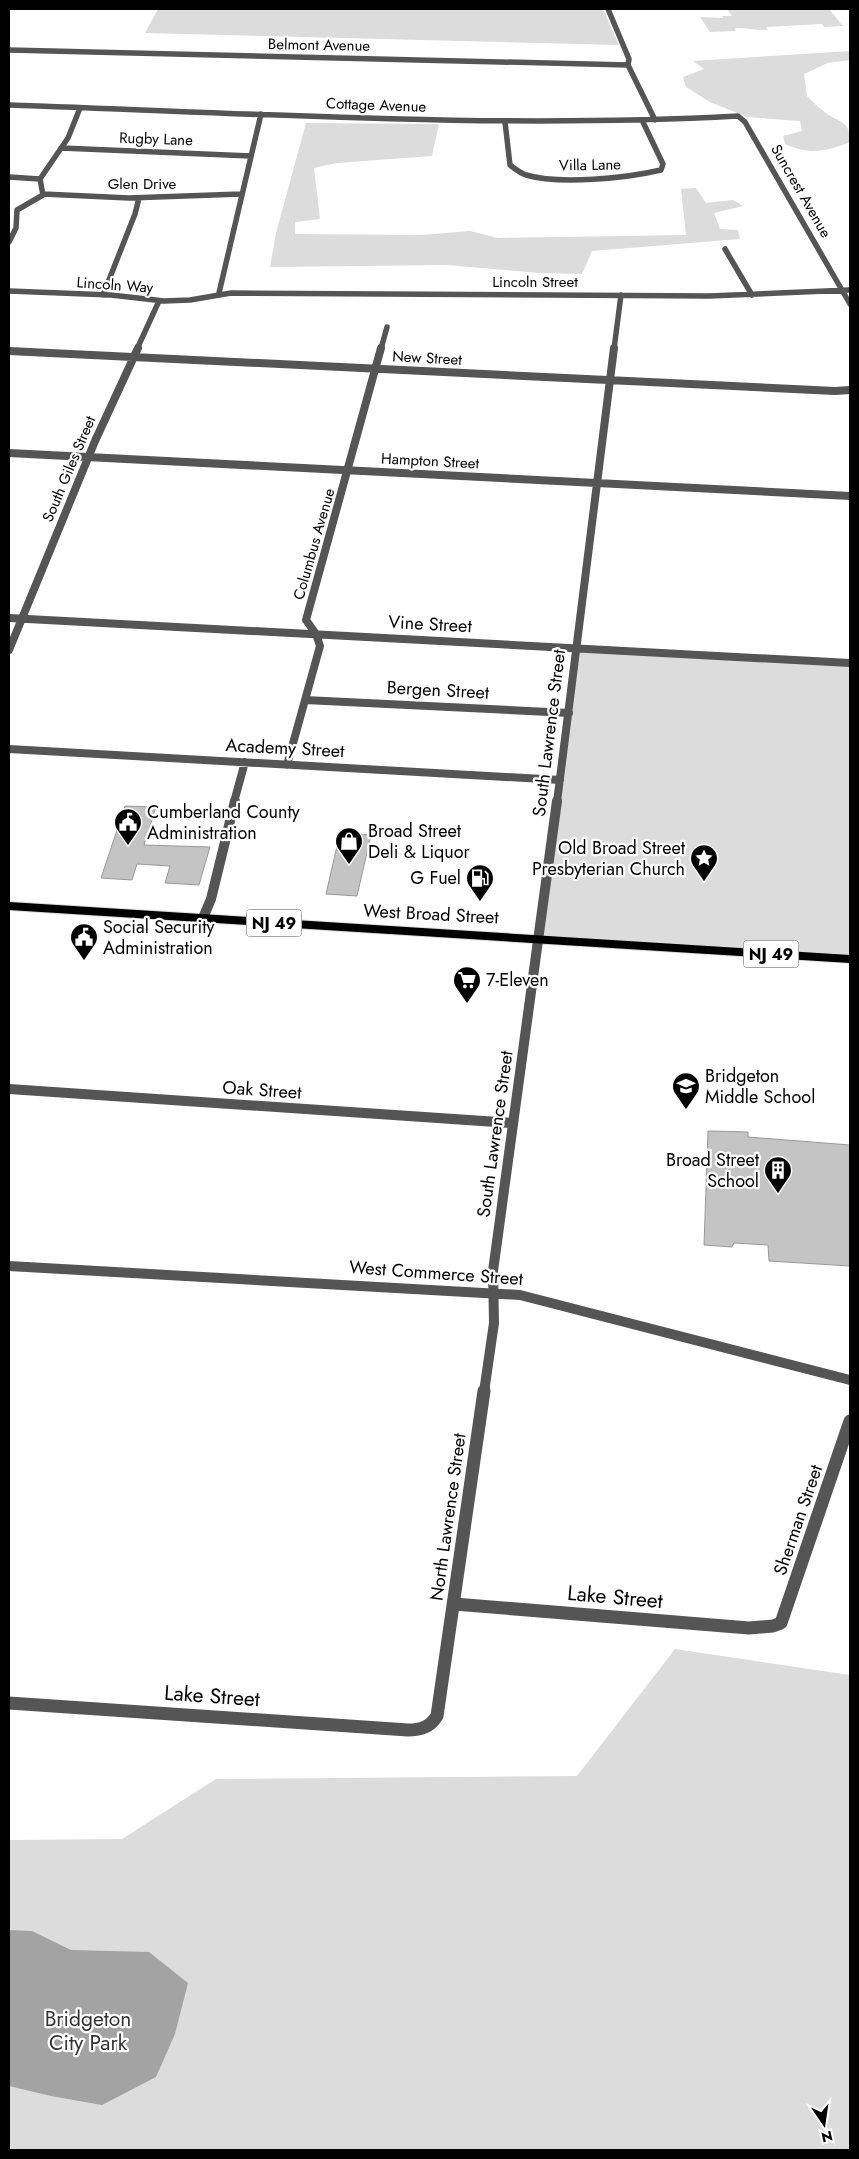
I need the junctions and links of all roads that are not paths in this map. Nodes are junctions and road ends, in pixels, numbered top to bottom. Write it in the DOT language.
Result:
graph roads {
  1 [pos="608,9"];
  2 [pos="9,50"];
  3 [pos="628,65"];
  4 [pos="9,105"];
  5 [pos="80,108"];
  6 [pos="261,114"];
  7 [pos="742,118"];
  8 [pos="642,120"];
  9 [pos="656,120"];
  10 [pos="505,122"];
  11 [pos="61,148"];
  12 [pos="250,156"];
  13 [pos="9,177"];
  14 [pos="40,178"];
  15 [pos="43,194"];
  16 [pos="241,194"];
  17 [pos="139,198"];
  18 [pos="10,209"];
  19 [pos="17,210"];
  20 [pos="9,242"];
  21 [pos="725,249"];
  22 [pos="850,290"];
  23 [pos="9,291"];
  24 [pos="842,291"];
  25 [pos="219,294"];
  26 [pos="103,295"];
  27 [pos="621,295"];
  28 [pos="752,295"];
  29 [pos="159,301"];
  30 [pos="850,304"];
  31 [pos="387,327"];
  32 [pos="9,351"];
  33 [pos="133,357"];
  34 [pos="376,369"];
  35 [pos="610,380"];
  36 [pos="847,390"];
  37 [pos="9,453"];
  38 [pos="89,457"];
  39 [pos="349,471"];
  40 [pos="598,483"];
  41 [pos="850,496"];
  42 [pos="9,618"];
  43 [pos="22,618"];
  44 [pos="316,634"];
  45 [pos="577,648"];
  46 [pos="9,650"];
  47 [pos="850,663"];
  48 [pos="305,700"];
  49 [pos="569,713"];
  50 [pos="9,748"];
  51 [pos="245,762"];
  52 [pos="287,765"];
  53 [pos="560,780"];
  54 [pos="9,906"];
  55 [pos="203,918"];
  56 [pos="538,940"];
  57 [pos="850,959"];
  58 [pos="9,1089"];
  59 [pos="512,1123"];
  60 [pos="9,1266"];
  61 [pos="493,1293"];
  62 [pos="850,1380"];
  63 [pos="850,1421"];
  64 [pos="454,1604"];
  65 [pos="773,1626"];
  66 [pos="9,1703"];
  67 [pos="413,1730"];
  1 -- 3 [label="street"];
  2 -- 3 [label="street, Belmont Avenue"];
  3 -- 9 [label="street"];
  4 -- 5 [label="street, Cottage Avenue"];
  5 -- 6 [label="street, Cottage Avenue"];
  5 -- 11 [label="street"];
  6 -- 10 [label="street, Cottage Avenue"];
  6 -- 12 [label="street"];
  7 -- 9 [label="street, Cottage Avenue"];
  7 -- 24 [label="street, Suncrest Avenue"];
  8 -- 9 [label="street, Cottage Avenue"];
  8 -- 10 [label="street, Cottage Avenue"];
  8 -- 10 [label="street, Villa Lane"];
  11 -- 12 [label="street, Rugby Lane"];
  11 -- 14 [label="street"];
  12 -- 16 [label="street"];
  13 -- 14 [label="street"];
  14 -- 15 [label="street"];
  15 -- 17 [label="street, Glen Drive"];
  15 -- 19 [label="street"];
  16 -- 17 [label="street, Glen Drive"];
  16 -- 25 [label="street"];
  17 -- 26 [label="street"];
  18 -- 19 [label="street"];
  19 -- 20 [label="street"];
  21 -- 28 [label="street"];
  22 -- 24 [label="street, Lincoln Street"];
  23 -- 26 [label="street, Lincoln Way"];
  24 -- 28 [label="street, Lincoln Street"];
  24 -- 30 [label="street, Suncrest Avenue"];
  25 -- 27 [label="street, Lincoln Street"];
  25 -- 29 [label="street, Lincoln Way"];
  26 -- 29 [label="street, Lincoln Way"];
  27 -- 28 [label="street, Lincoln Street"];
  27 -- 35 [label="street, South Lawrence Street"];
  29 -- 33 [label="street, South Giles Street"];
  31 -- 34 [label="street, Columbus Avenue"];
  32 -- 33 [label="street, New Street"];
  33 -- 34 [label="street, New Street"];
  33 -- 38 [label="street, South Giles Street"];
  34 -- 35 [label="street, New Street"];
  34 -- 39 [label="street, Columbus Avenue"];
  35 -- 36 [label="street, New Street"];
  35 -- 40 [label="street, South Lawrence Street"];
  37 -- 38 [label="street, Hampton Street"];
  38 -- 39 [label="street, Hampton Street"];
  38 -- 43 [label="street, South Giles Street"];
  39 -- 40 [label="street, Hampton Street"];
  39 -- 44 [label="street, Columbus Avenue"];
  40 -- 41 [label="street, Hampton Street"];
  40 -- 45 [label="street, South Lawrence Street"];
  42 -- 43 [label="street, Vine Street"];
  43 -- 44 [label="street, Vine Street"];
  43 -- 46 [label="street, South Giles Street"];
  44 -- 45 [label="street, Vine Street"];
  44 -- 48 [label="street, Columbus Avenue"];
  45 -- 47 [label="street, Vine Street"];
  45 -- 49 [label="street, South Lawrence Street"];
  48 -- 49 [label="street, Bergen Street"];
  48 -- 52 [label="street, Columbus Avenue"];
  49 -- 53 [label="street, South Lawrence Street"];
  50 -- 51 [label="street, Academy Street"];
  51 -- 52 [label="street, Academy Street"];
  51 -- 55 [label="street"];
  52 -- 53 [label="street, Academy Street"];
  53 -- 56 [label="street, South Lawrence Street"];
  54 -- 55 [label="highway, West Broad Street / NJ 49"];
  55 -- 56 [label="highway, West Broad Street / NJ 49"];
  56 -- 57 [label="highway, West Broad Street / NJ 49"];
  56 -- 59 [label="street, South Lawrence Street"];
  58 -- 59 [label="street, Oak Street"];
  59 -- 61 [label="street, South Lawrence Street"];
  60 -- 61 [label="street, West Commerce Street"];
  61 -- 62 [label="street, West Commerce Street"];
  61 -- 64 [label="street, North Lawrence Street"];
  63 -- 65 [label="street, Sherman Street"];
  64 -- 65 [label="street, Lake Street"];
  64 -- 67 [label="street, North Lawrence Street"];
  66 -- 67 [label="street, Lake Street"];
}
